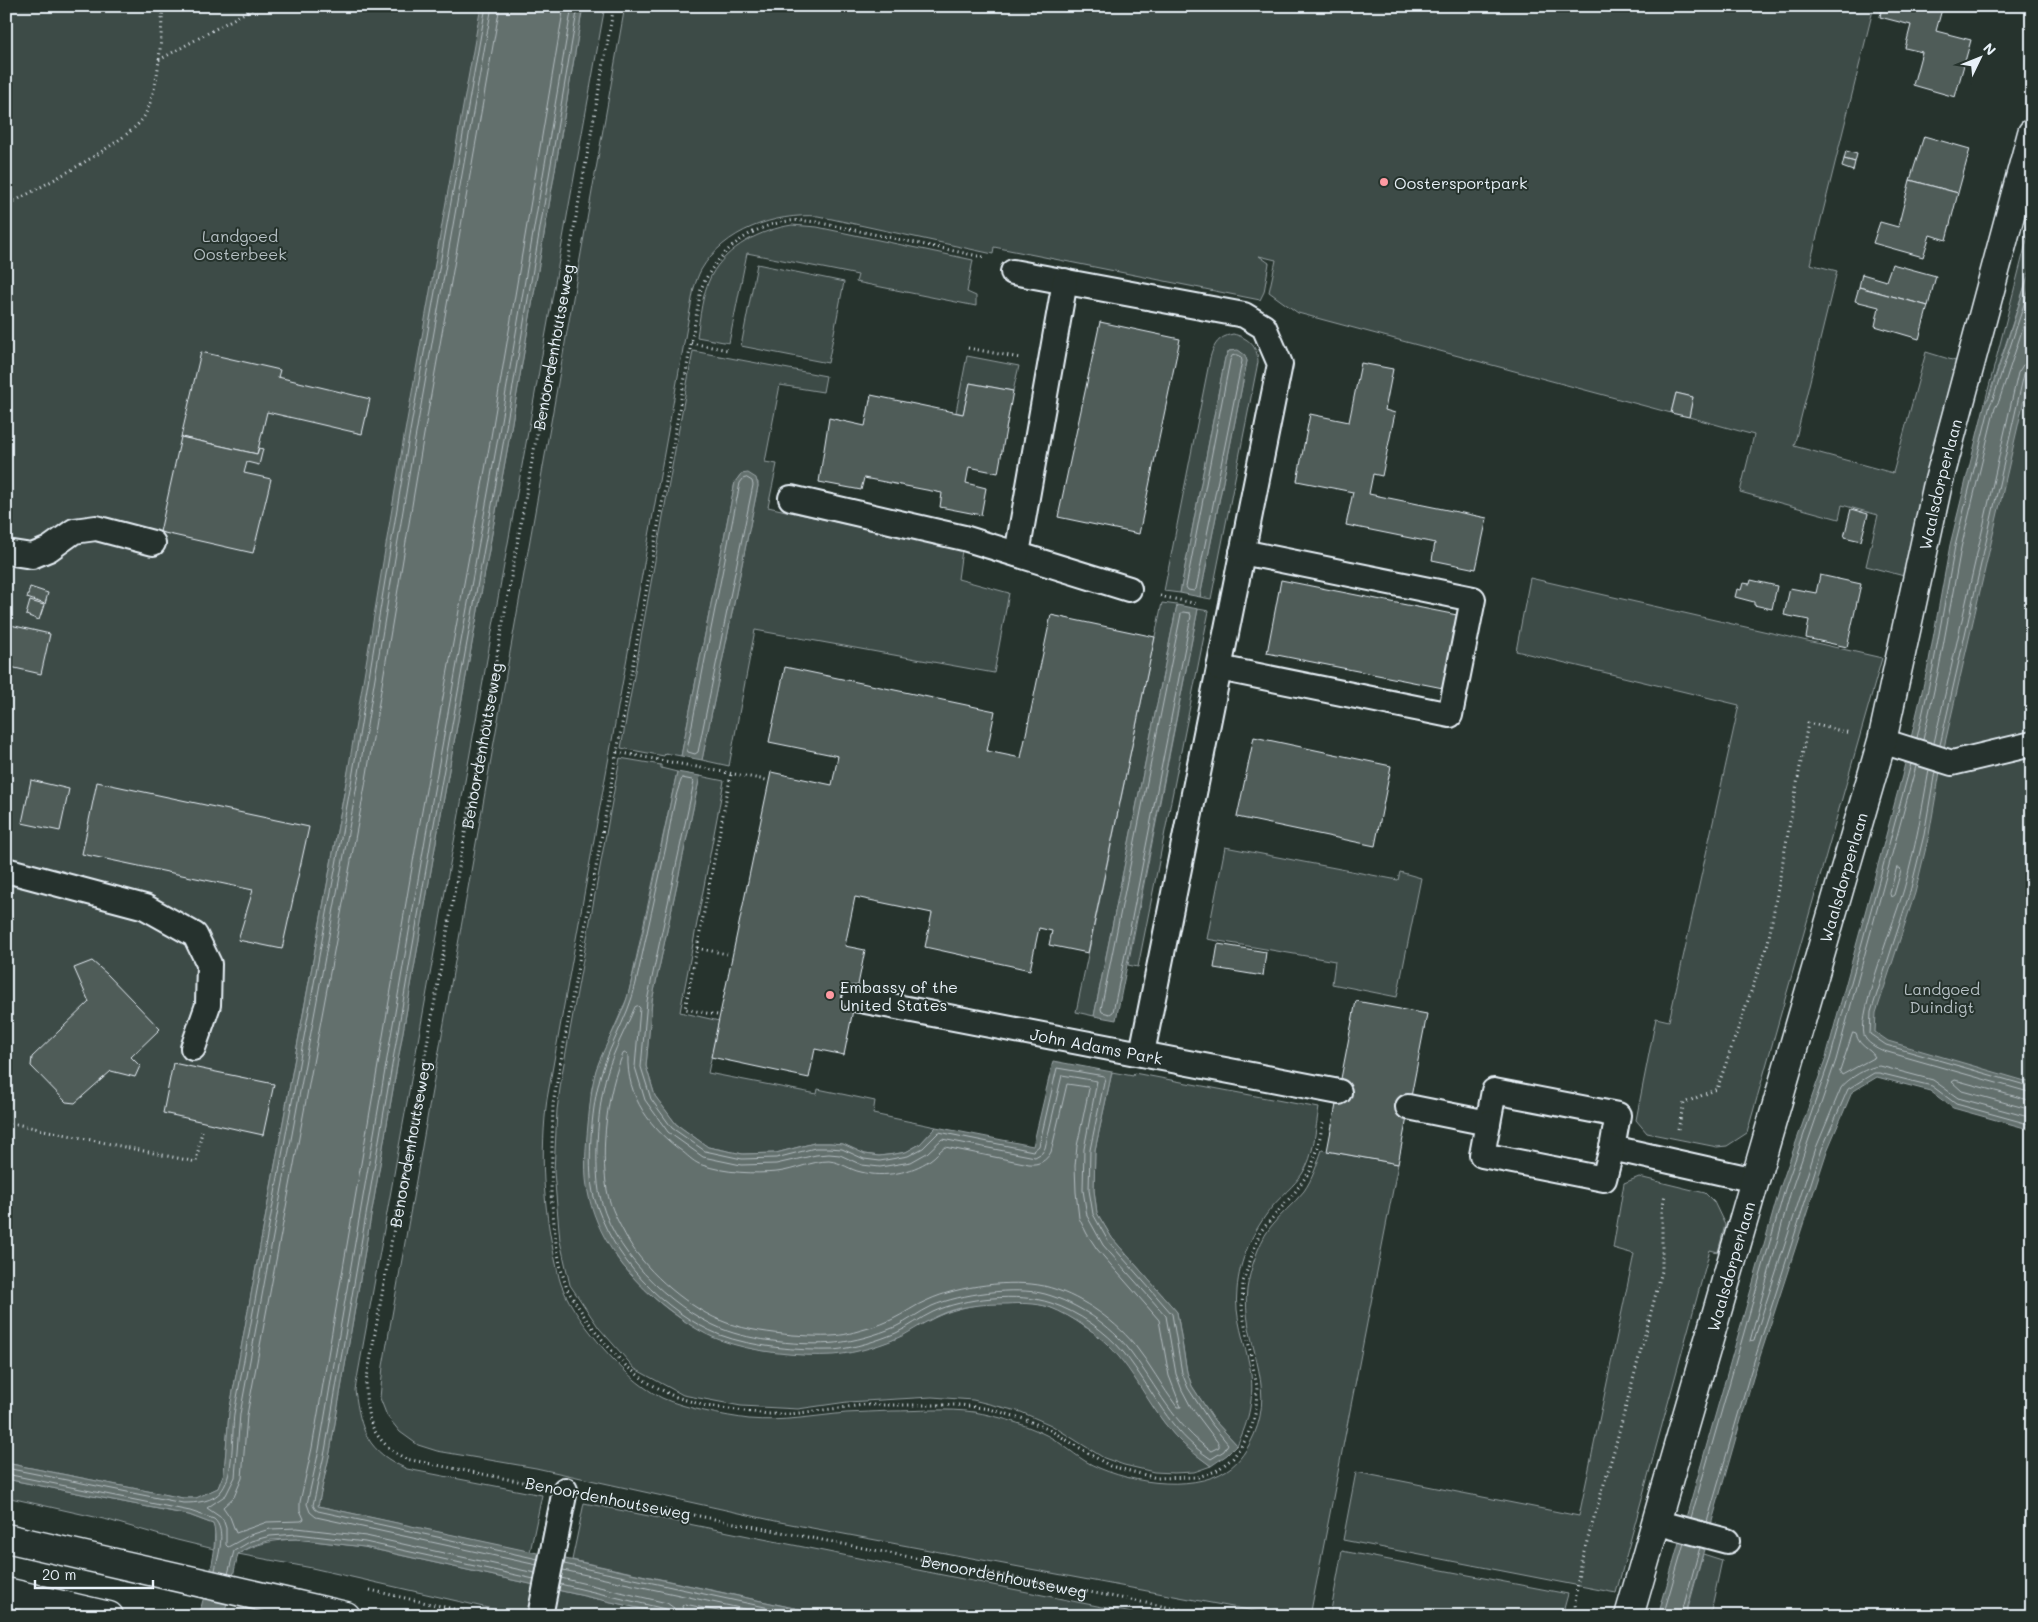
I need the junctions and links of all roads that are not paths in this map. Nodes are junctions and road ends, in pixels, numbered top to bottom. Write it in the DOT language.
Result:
graph roads {
  1 [pos="2032,132"];
  2 [pos="1012,272"];
  3 [pos="1064,282"];
  4 [pos="791,498"];
  5 [pos="153,543"];
  6 [pos="6,552"];
  7 [pos="1242,552"];
  8 [pos="1017,554"];
  9 [pos="1129,589"];
  10 [pos="1219,668"];
  11 [pos="1882,741"];
  12 [pos="2032,744"];
  13 [pos="6,870"];
  14 [pos="855,999"];
  15 [pos="193,1048"];
  16 [pos="1142,1053"];
  17 [pos="1334,1091"];
  18 [pos="1408,1107"];
  19 [pos="1488,1123"];
  20 [pos="1612,1148"];
  21 [pos="1755,1180"];
  22 [pos="566,1490"];
  23 [pos="1661,1523"];
  24 [pos="6,1538"];
  25 [pos="1721,1539"];
  26 [pos="6,1592"];
  27 [pos="541,1614"];
  28 [pos="109,1616"];
  29 [pos="346,1616"];
  30 [pos="1629,1616"];
  1 -- 11 [label="street, Waalsdorperlaan"];
  2 -- 3 [label="lane"];
  3 -- 7 [label="lane"];
  3 -- 8 [label="lane"];
  4 -- 8 [label="lane"];
  5 -- 6 [label="lane"];
  7 -- 10 [label="lane"];
  7 -- 10 [label="lane"];
  8 -- 9 [label="lane"];
  10 -- 16 [label="lane"];
  11 -- 12 [label="lane"];
  11 -- 21 [label="street, Waalsdorperlaan"];
  13 -- 15 [label="lane"];
  14 -- 16 [label="lane, John Adams Park"];
  16 -- 17 [label="lane, John Adams Park"];
  18 -- 19 [label="lane"];
  19 -- 20 [label="lane"];
  19 -- 20 [label="lane"];
  20 -- 21 [label="lane"];
  21 -- 23 [label="street, Waalsdorperlaan"];
  22 -- 27 [label="lane"];
  23 -- 25 [label="lane"];
  23 -- 30 [label="street, Waalsdorperlaan"];
  24 -- 29 [label="street"];
  26 -- 28 [label="street"];
}
